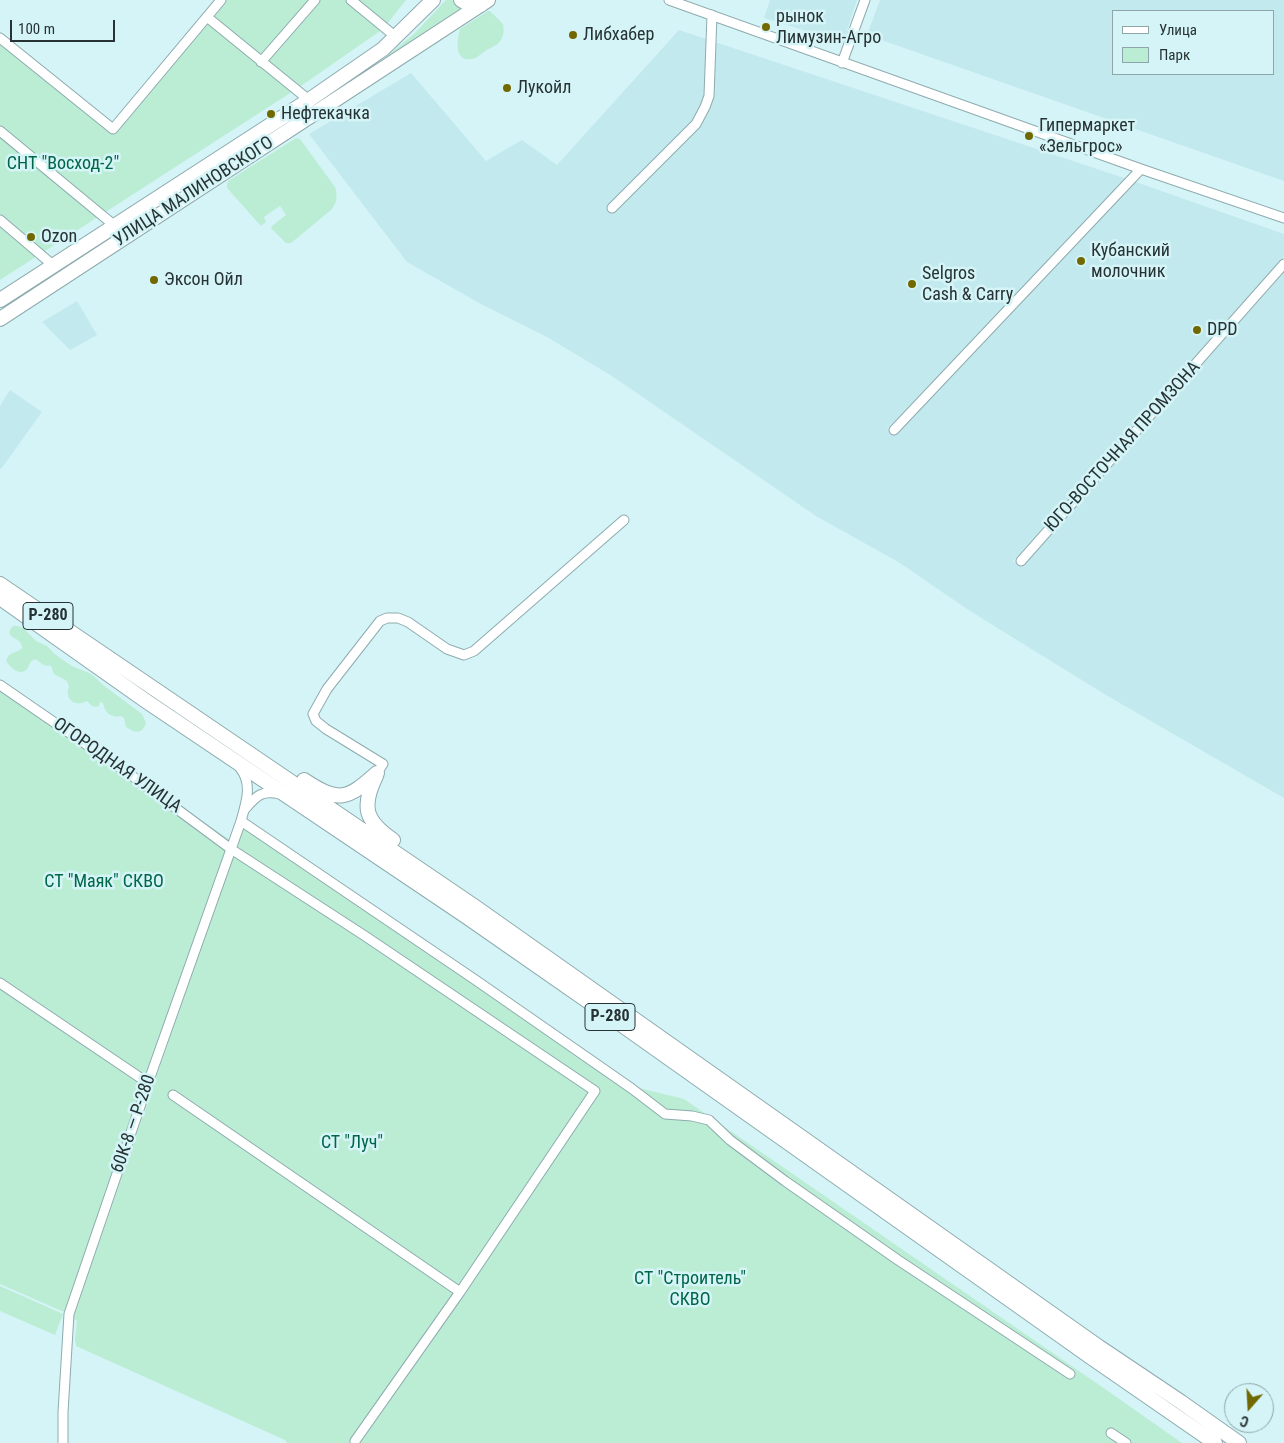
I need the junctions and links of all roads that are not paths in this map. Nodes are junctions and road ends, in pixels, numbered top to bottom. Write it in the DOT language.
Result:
graph roads {
  1 [pos="222,0"];
  2 [pos="315,0"];
  3 [pos="351,0"];
  4 [pos="433,0"];
  5 [pos="460,0"];
  6 [pos="669,0"];
  7 [pos="865,0"];
  8 [pos="484,3"];
  9 [pos="712,15"];
  10 [pos="207,17"];
  11 [pos="396,37"];
  12 [pos="0,38"];
  13 [pos="261,62"];
  14 [pos="842,63"];
  15 [pos="308,100"];
  16 [pos="0,131"];
  17 [pos="1141,169"];
  18 [pos="612,208"];
  19 [pos="1284,218"];
  20 [pos="0,220"];
  21 [pos="115,226"];
  22 [pos="1284,264"];
  23 [pos="54,266"];
  24 [pos="0,300"];
  25 [pos="0,319"];
  26 [pos="894,430"];
  27 [pos="624,520"];
  28 [pos="1021,562"];
  29 [pos="0,584"];
  30 [pos="0,598"];
  31 [pos="0,685"];
  32 [pos="155,690"];
  33 [pos="146,701"];
  34 [pos="254,757"];
  35 [pos="235,761"];
  36 [pos="377,773"];
  37 [pos="287,796"];
  38 [pos="244,812"];
  39 [pos="241,821"];
  40 [pos="231,849"];
  41 [pos="425,879"];
  42 [pos="0,983"];
  43 [pos="148,1083"];
  44 [pos="173,1095"];
  45 [pos="460,1292"];
  46 [pos="1070,1374"];
  47 [pos="1111,1433"];
  48 [pos="355,1441"];
  49 [pos="63,1443"];
  50 [pos="1126,1443"];
  51 [pos="1215,1443"];
  52 [pos="1239,1443"];
  1 -- 10 [label="street"];
  2 -- 13 [label="street"];
  3 -- 11 [label="street"];
  4 -- 11 [label="highway, УЛИЦА МАЛИНОВСКОГО"];
  5 -- 8 [label="highway"];
  6 -- 9 [label="street"];
  7 -- 14 [label="street"];
  8 -- 25 [label="highway, УЛИЦА МАЛИНОВСКОГО"];
  9 -- 14 [label="street"];
  9 -- 18 [label="street"];
  10 -- 12 [label="street"];
  10 -- 13 [label="street"];
  11 -- 15 [label="highway, УЛИЦА МАЛИНОВСКОГО"];
  13 -- 15 [label="street"];
  14 -- 17 [label="street"];
  15 -- 21 [label="highway, УЛИЦА МАЛИНОВСКОГО"];
  16 -- 21 [label="street"];
  17 -- 19 [label="street"];
  17 -- 26 [label="street"];
  20 -- 23 [label="street"];
  21 -- 23 [label="highway, УЛИЦА МАЛИНОВСКОГО"];
  22 -- 28 [label="street, ЮГО-ВОСТОЧНАЯ ПРОМЗОНА"];
  23 -- 24 [label="highway, УЛИЦА МАЛИНОВСКОГО"];
  27 -- 36 [label="street"];
  29 -- 32 [label="highway, Р-280"];
  30 -- 33 [label="highway, Р-280"];
  31 -- 40 [label="street, ОГОРОДНАЯ УЛИЦА"];
  32 -- 33 [label="highway"];
  32 -- 34 [label="highway, Р-280"];
  33 -- 35 [label="highway, Р-280"];
  34 -- 36 [label="highway"];
  34 -- 41 [label="highway, Р-280"];
  35 -- 37 [label="highway, Р-280"];
  35 -- 38 [label="street, 60К-8 — Р-280"];
  36 -- 41 [label="highway"];
  37 -- 38 [label="street, 60К-8 — Р-280"];
  37 -- 41 [label="highway, Р-280"];
  38 -- 39 [label="street, 60К-8 — Р-280"];
  39 -- 40 [label="street, 60К-8 — Р-280"];
  39 -- 46 [label="street"];
  40 -- 43 [label="street, 60К-8 — Р-280"];
  40 -- 45 [label="street, ОГОРОДНАЯ УЛИЦА"];
  41 -- 51 [label="highway, Р-280"];
  41 -- 52 [label="highway, Р-280"];
  42 -- 43 [label="street"];
  43 -- 49 [label="street, 60К-8 — Р-280"];
  44 -- 45 [label="street"];
  45 -- 48 [label="street"];
  47 -- 50 [label="street"];
}
